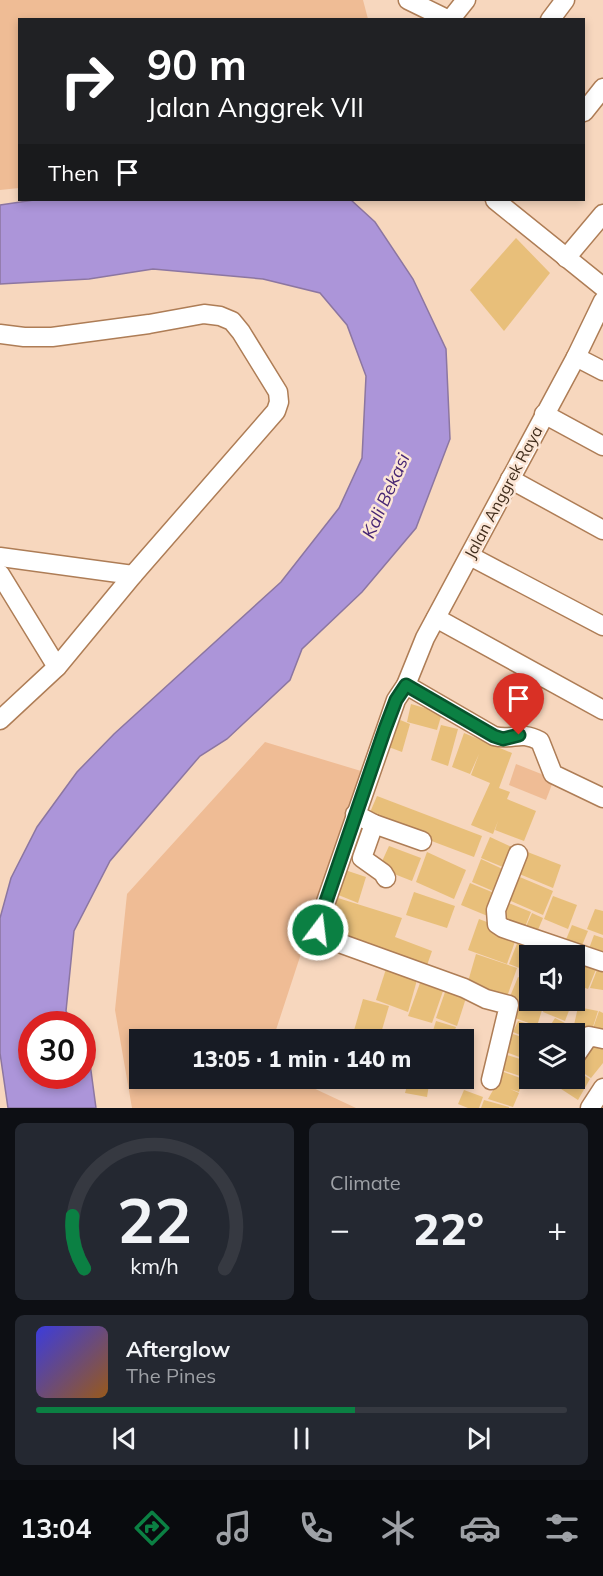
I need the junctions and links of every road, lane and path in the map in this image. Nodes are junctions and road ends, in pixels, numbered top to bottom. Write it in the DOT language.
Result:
graph roads {
  1 [pos="408,0"];
  2 [pos="466,0"];
  3 [pos="565,0"];
  4 [pos="445,18"];
  5 [pos="451,18"];
  6 [pos="552,18"];
  7 [pos="603,88"];
  8 [pos="585,111"];
  9 [pos="504,202"];
  10 [pos="603,214"];
  11 [pos="566,258"];
  12 [pos="603,287"];
  13 [pos="603,301"];
  14 [pos="0,334"];
  15 [pos="576,357"];
  16 [pos="603,371"];
  17 [pos="544,414"];
  18 [pos="603,446"];
  19 [pos="510,479"];
  20 [pos="603,530"];
  21 [pos="470,556"];
  22 [pos="0,557"];
  23 [pos="0,573"];
  24 [pos="133,575"];
  25 [pos="436,618"];
  26 [pos="603,626"];
  27 [pos="57,668"];
  28 [pos="406,685"];
  29 [pos="603,710"];
  30 [pos="0,720"];
  31 [pos="603,798"];
  32 [pos="356,814"];
  33 [pos="374,824"];
  34 [pos="422,842"];
  35 [pos="342,854"];
  36 [pos="518,854"];
  37 [pos="362,858"];
  38 [pos="386,878"];
  39 [pos="603,962"];
  40 [pos="603,1039"];
  41 [pos="585,1042"];
  42 [pos="491,1080"];
  43 [pos="603,1088"];
  44 [pos="591,1108"];
  1 -- 4 [label="street"];
  2 -- 5 [label="street"];
  3 -- 6 [label="street"];
  7 -- 8 [label="street"];
  9 -- 11 [label="street"];
  10 -- 11 [label="street"];
  11 -- 12 [label="street"];
  13 -- 15 [label="street, Jalan Anggrek Raya"];
  14 -- 24 [label="street"];
  15 -- 16 [label="street"];
  15 -- 17 [label="street, Jalan Anggrek Raya"];
  17 -- 18 [label="street"];
  17 -- 19 [label="street, Jalan Anggrek Raya"];
  19 -- 20 [label="street"];
  19 -- 21 [label="street, Jalan Anggrek Raya"];
  21 -- 25 [label="street, Jalan Anggrek Raya"];
  21 -- 26 [label="street"];
  22 -- 24 [label="street"];
  23 -- 27 [label="street"];
  24 -- 27 [label="street"];
  25 -- 28 [label="street, Jalan Anggrek Raya"];
  25 -- 29 [label="street"];
  27 -- 30 [label="street"];
  28 -- 31 [label="street"];
  28 -- 32 [label="street, Jalan Anggrek Raya"];
  32 -- 33 [label="street"];
  32 -- 35 [label="street, Jalan Anggrek Raya"];
  33 -- 34 [label="street"];
  33 -- 37 [label="street"];
  35 -- 37 [label="street"];
  35 -- 42 [label="street, Jalan Anggrek Raya"];
  36 -- 39 [label="street"];
  37 -- 38 [label="street"];
  40 -- 41 [label="street"];
  43 -- 44 [label="street"];
}
